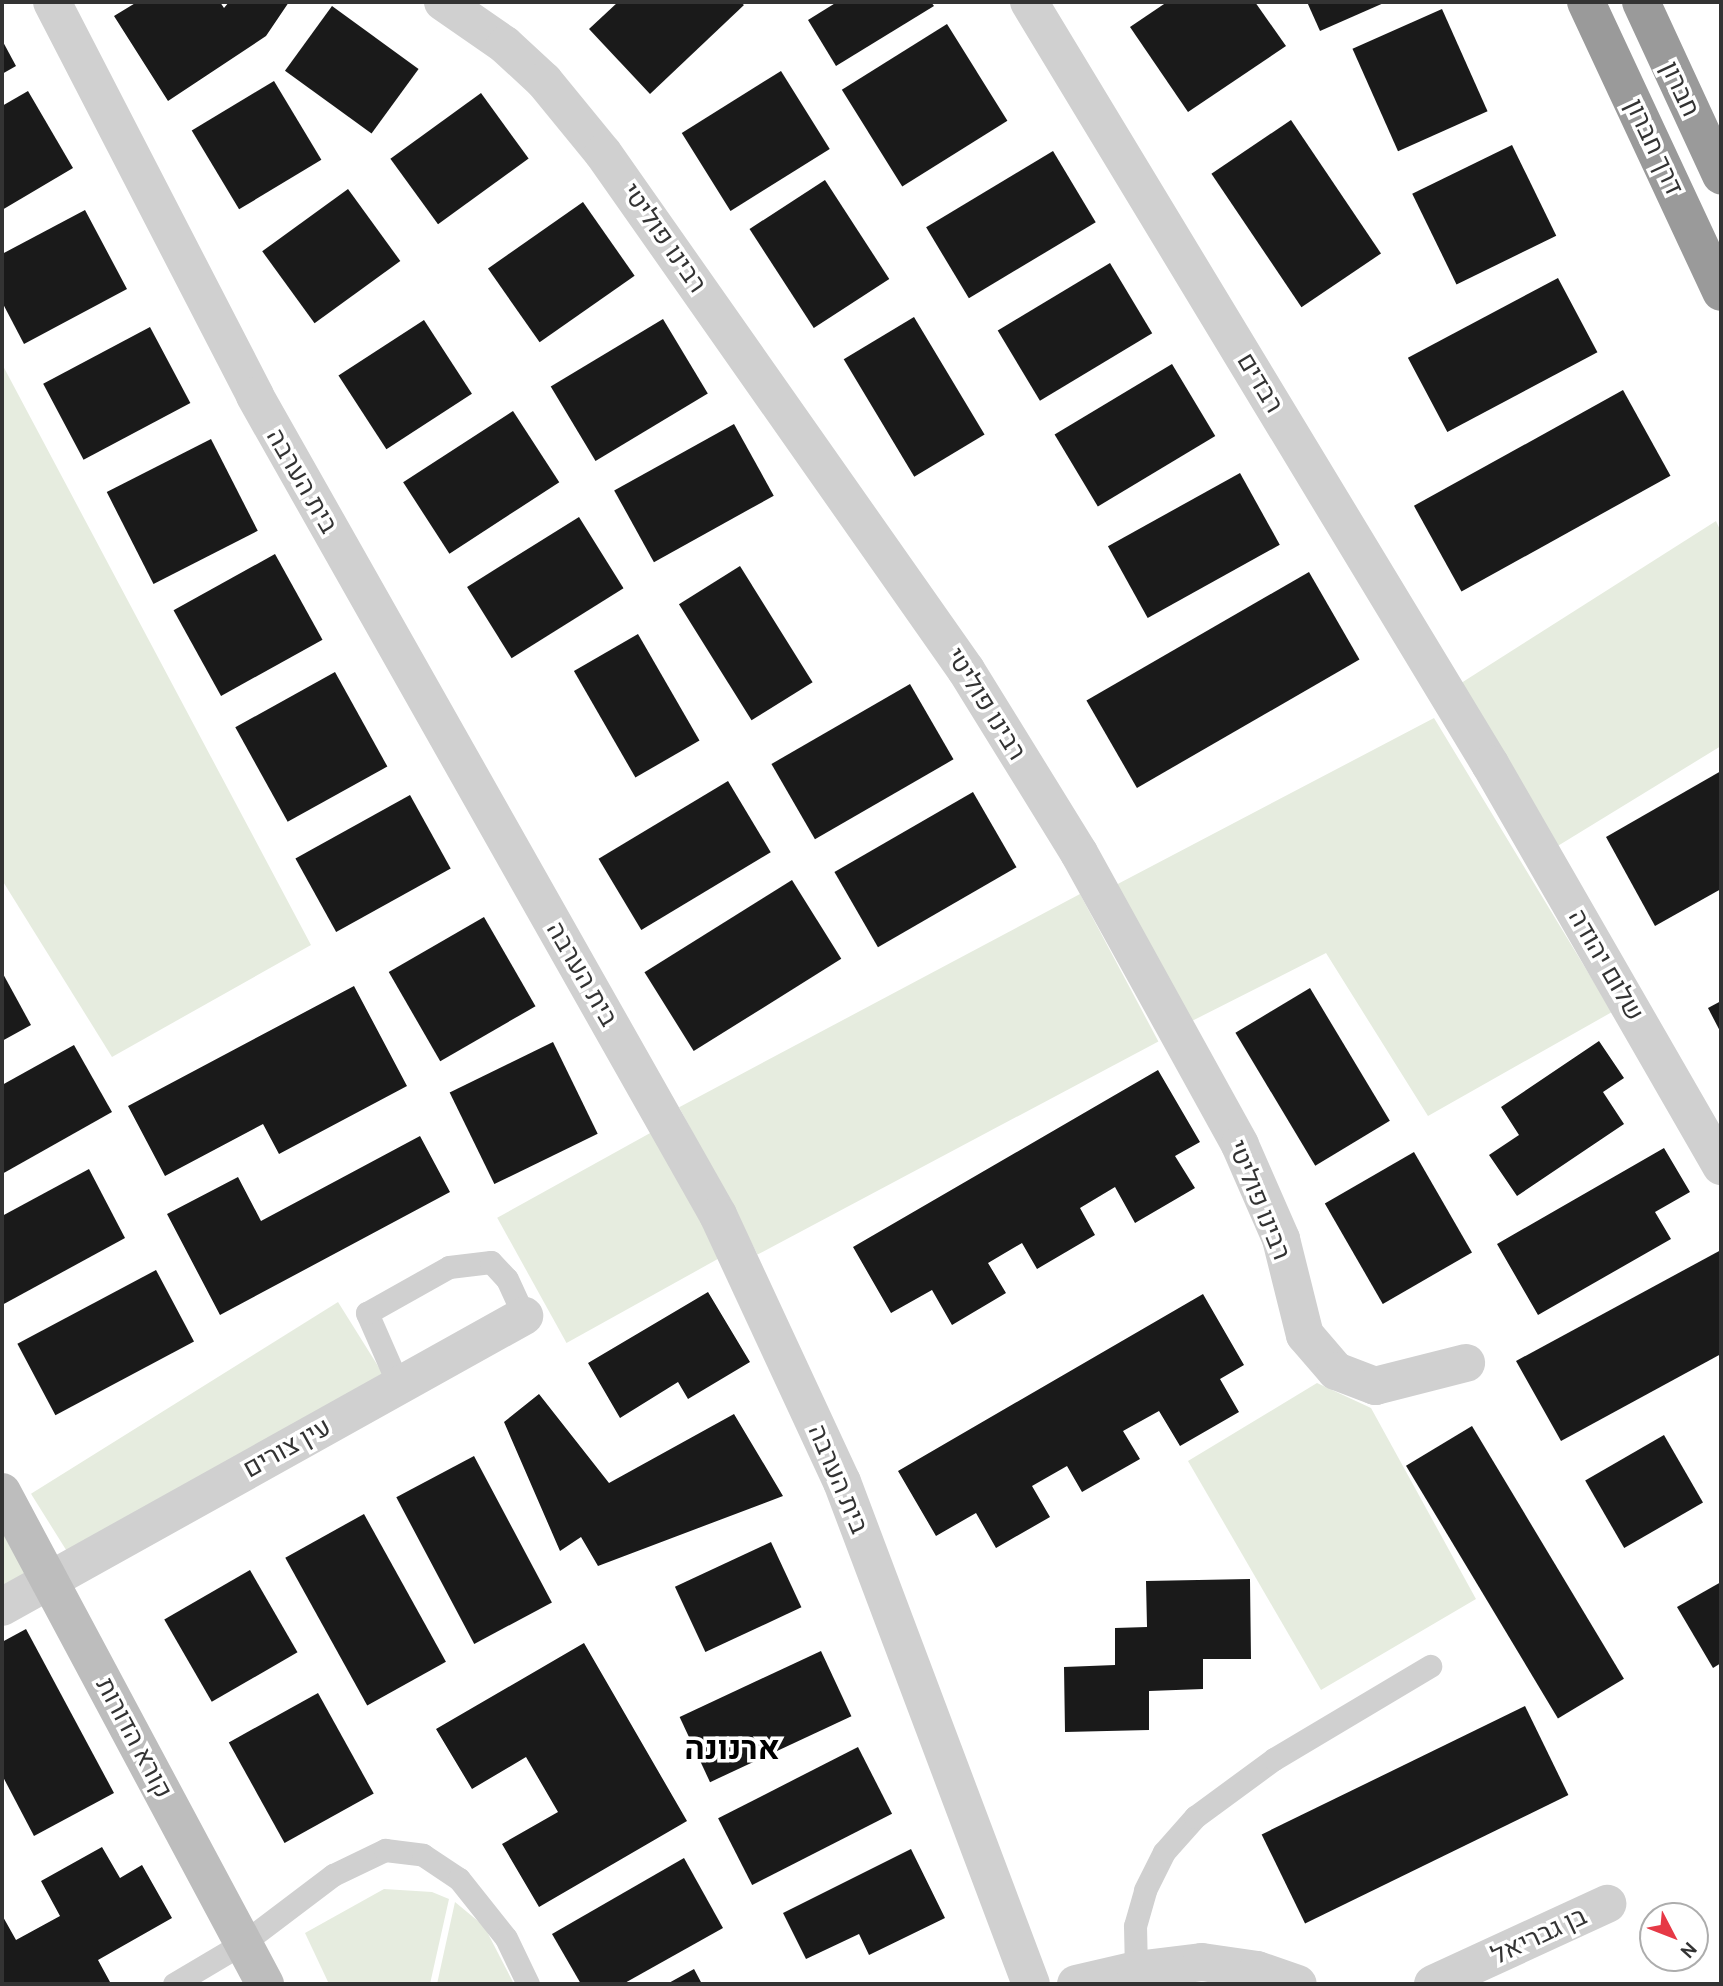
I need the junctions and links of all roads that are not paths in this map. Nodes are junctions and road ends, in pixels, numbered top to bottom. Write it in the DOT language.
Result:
graph roads {
  1 [pos="52,2"];
  2 [pos="443,2"];
  3 [pos="1029,2"];
  4 [pos="1586,2"];
  5 [pos="1641,2"];
  6 [pos="1721,175"];
  7 [pos="1721,292"];
  8 [pos="1490,764"];
  9 [pos="1721,1166"];
  10 [pos="524,1316"];
  11 [pos="1466,1363"];
  12 [pos="399,1386"];
  13 [pos="2,1492"];
  14 [pos="50,1580"];
  15 [pos="2,1607"];
  16 [pos="1430,1666"];
  17 [pos="1607,1904"];
  18 [pos="243,1943"];
  19 [pos="1136,1970"];
  20 [pos="174,1984"];
  21 [pos="265,1984"];
  22 [pos="528,1984"];
  23 [pos="1031,1984"];
  24 [pos="1076,1984"];
  25 [pos="1298,1984"];
  26 [pos="1433,1984"];
  1 -- 23 [label="street, בית הערבה"];
  2 -- 11 [label="street, רבינו פוליטי"];
  3 -- 8 [label="street, רבדים"];
  4 -- 7 [label="highway, דרך חברון"];
  5 -- 6 [label="highway, חברון"];
  8 -- 9 [label="street, שלום יהודה"];
  10 -- 12 [label="street, עין צורים"];
  10 -- 12 [label="lane"];
  12 -- 14 [label="street, עין צורים"];
  13 -- 14 [label="street, קורא הדורות"];
  14 -- 15 [label="street, עין צורים"];
  14 -- 18 [label="street, קורא הדורות"];
  16 -- 19 [label="lane"];
  17 -- 26 [label="street, בן גבריאל"];
  18 -- 20 [label="lane"];
  18 -- 21 [label="street, קורא הדורות"];
  18 -- 22 [label="lane"];
  19 -- 24 [label="street"];
  19 -- 25 [label="street"];
}
